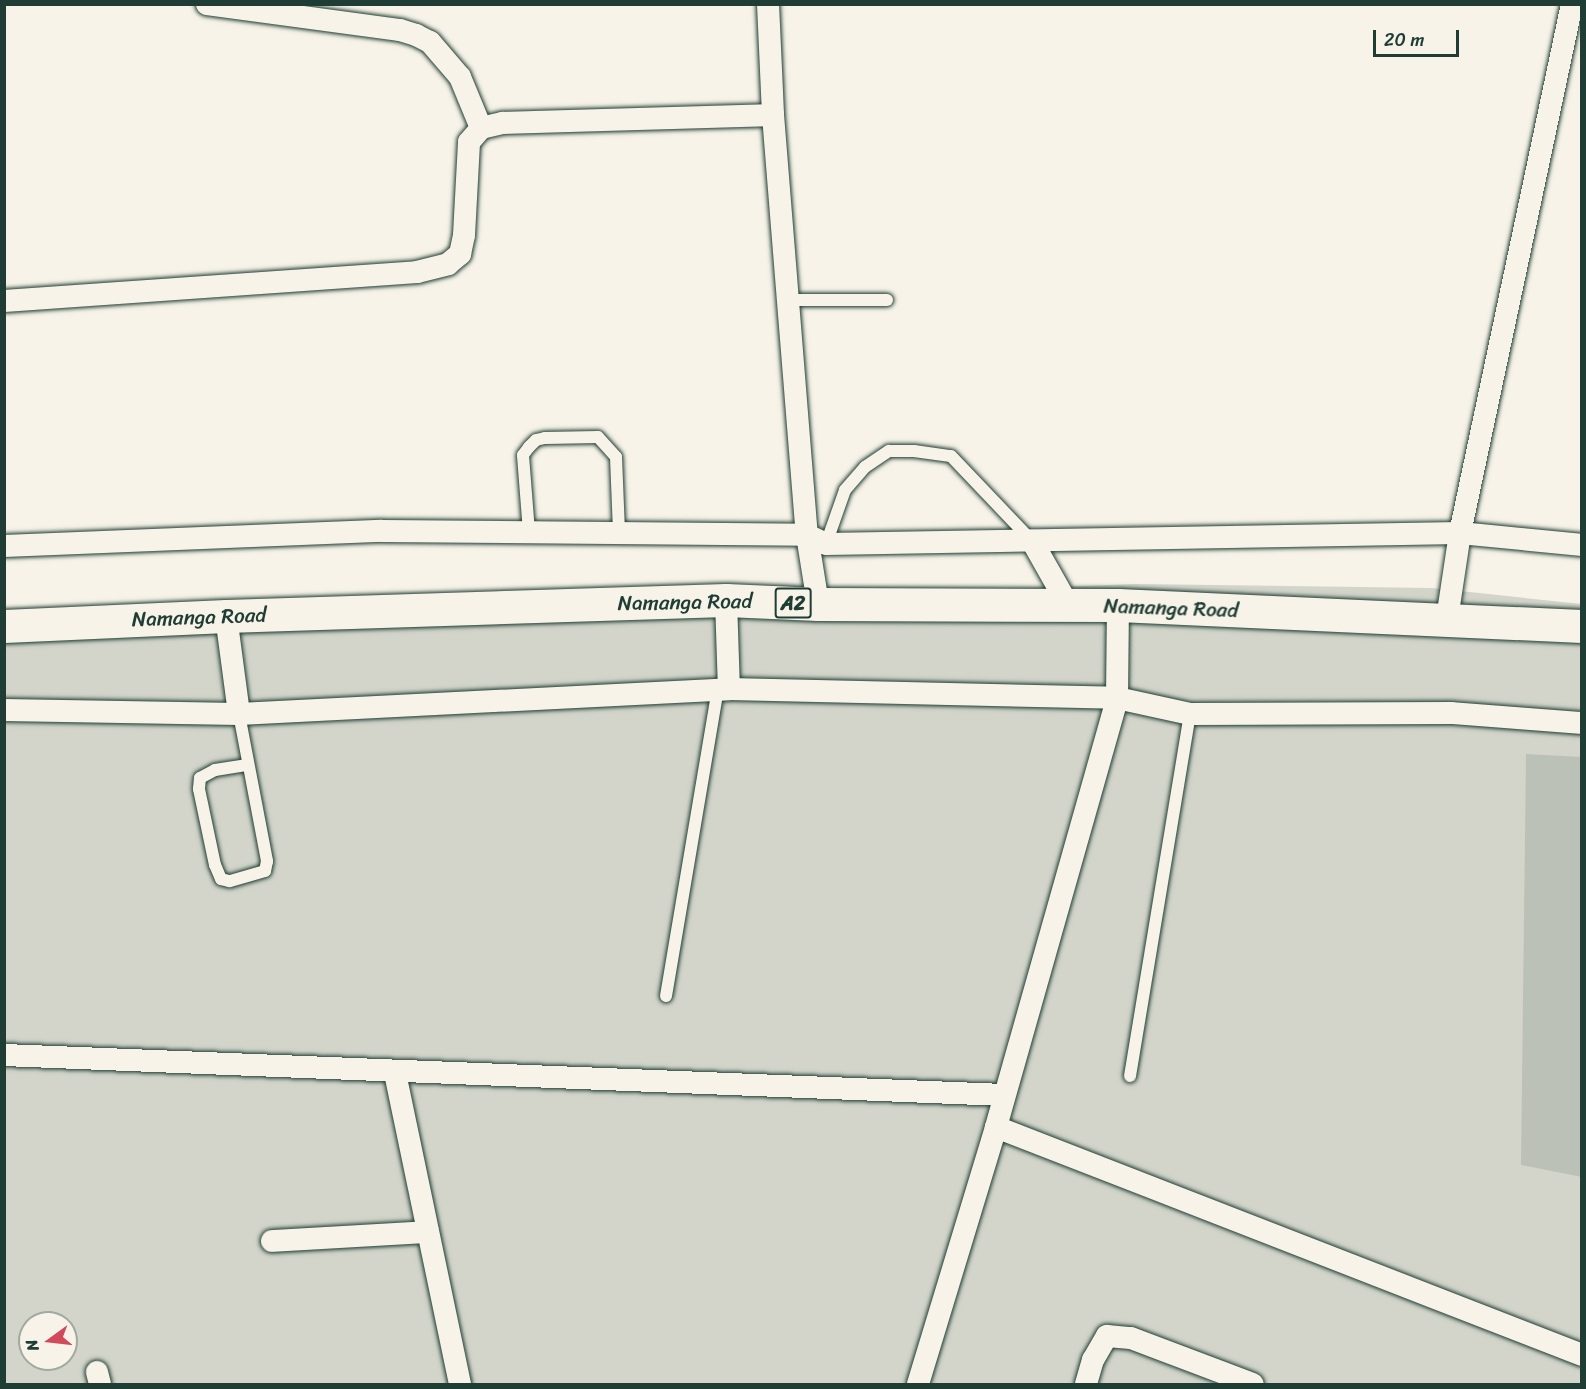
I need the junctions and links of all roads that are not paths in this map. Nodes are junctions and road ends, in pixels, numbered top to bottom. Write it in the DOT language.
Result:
graph roads {
  1 [pos="207,4"];
  2 [pos="768,4"];
  3 [pos="1572,4"];
  4 [pos="773,115"];
  5 [pos="481,128"];
  6 [pos="788,300"];
  7 [pos="887,300"];
  8 [pos="4,301"];
  9 [pos="529,532"];
  10 [pos="619,533"];
  11 [pos="1460,533"];
  12 [pos="817,539"];
  13 [pos="1032,541"];
  14 [pos="1581,545"];
  15 [pos="4,546"];
  16 [pos="726,600"];
  17 [pos="818,604"];
  18 [pos="1118,604"];
  19 [pos="1068,605"];
  20 [pos="226,616"];
  21 [pos="1447,619"];
  22 [pos="4,626"];
  23 [pos="1581,626"];
  24 [pos="723,689"];
  25 [pos="1117,698"];
  26 [pos="4,710"];
  27 [pos="239,714"];
  28 [pos="1190,714"];
  29 [pos="1581,723"];
  30 [pos="249,765"];
  31 [pos="666,996"];
  32 [pos="4,1055"];
  33 [pos="395,1073"];
  34 [pos="1130,1076"];
  35 [pos="1004,1095"];
  36 [pos="996,1127"];
  37 [pos="428,1233"];
  38 [pos="272,1240"];
  39 [pos="1581,1355"];
  40 [pos="460,1384"];
  41 [pos="918,1384"];
  42 [pos="1086,1384"];
  43 [pos="1253,1384"];
  1 -- 5 [label="street"];
  2 -- 4 [label="street"];
  3 -- 11 [label="street"];
  4 -- 5 [label="street"];
  4 -- 6 [label="street"];
  5 -- 8 [label="street"];
  6 -- 7 [label="lane"];
  6 -- 12 [label="street"];
  9 -- 10 [label="street"];
  9 -- 10 [label="lane"];
  9 -- 15 [label="street"];
  10 -- 12 [label="street"];
  11 -- 13 [label="street"];
  11 -- 14 [label="street"];
  11 -- 21 [label="street"];
  12 -- 13 [label="street"];
  12 -- 13 [label="lane"];
  12 -- 17 [label="street"];
  13 -- 19 [label="street"];
  16 -- 17 [label="highway, Namanga Road / A2"];
  16 -- 20 [label="highway, Namanga Road / A2"];
  16 -- 24 [label="street"];
  17 -- 19 [label="highway, Namanga Road / A2"];
  18 -- 19 [label="highway, Namanga Road / A2"];
  18 -- 21 [label="highway, Namanga Road / A2"];
  18 -- 25 [label="street"];
  20 -- 22 [label="highway, Namanga Road / A2"];
  20 -- 27 [label="street"];
  21 -- 23 [label="highway, Namanga Road / A2"];
  24 -- 25 [label="street"];
  24 -- 27 [label="street"];
  24 -- 31 [label="lane"];
  25 -- 28 [label="street"];
  25 -- 35 [label="street"];
  26 -- 27 [label="street"];
  27 -- 30 [label="lane"];
  28 -- 29 [label="street"];
  28 -- 34 [label="lane"];
  30 -- 30 [label="lane"];
  32 -- 33 [label="street"];
  33 -- 35 [label="street"];
  33 -- 37 [label="street"];
  35 -- 36 [label="street"];
  36 -- 39 [label="street"];
  36 -- 41 [label="street"];
  37 -- 38 [label="street"];
  37 -- 40 [label="street"];
  42 -- 43 [label="street"];
}
